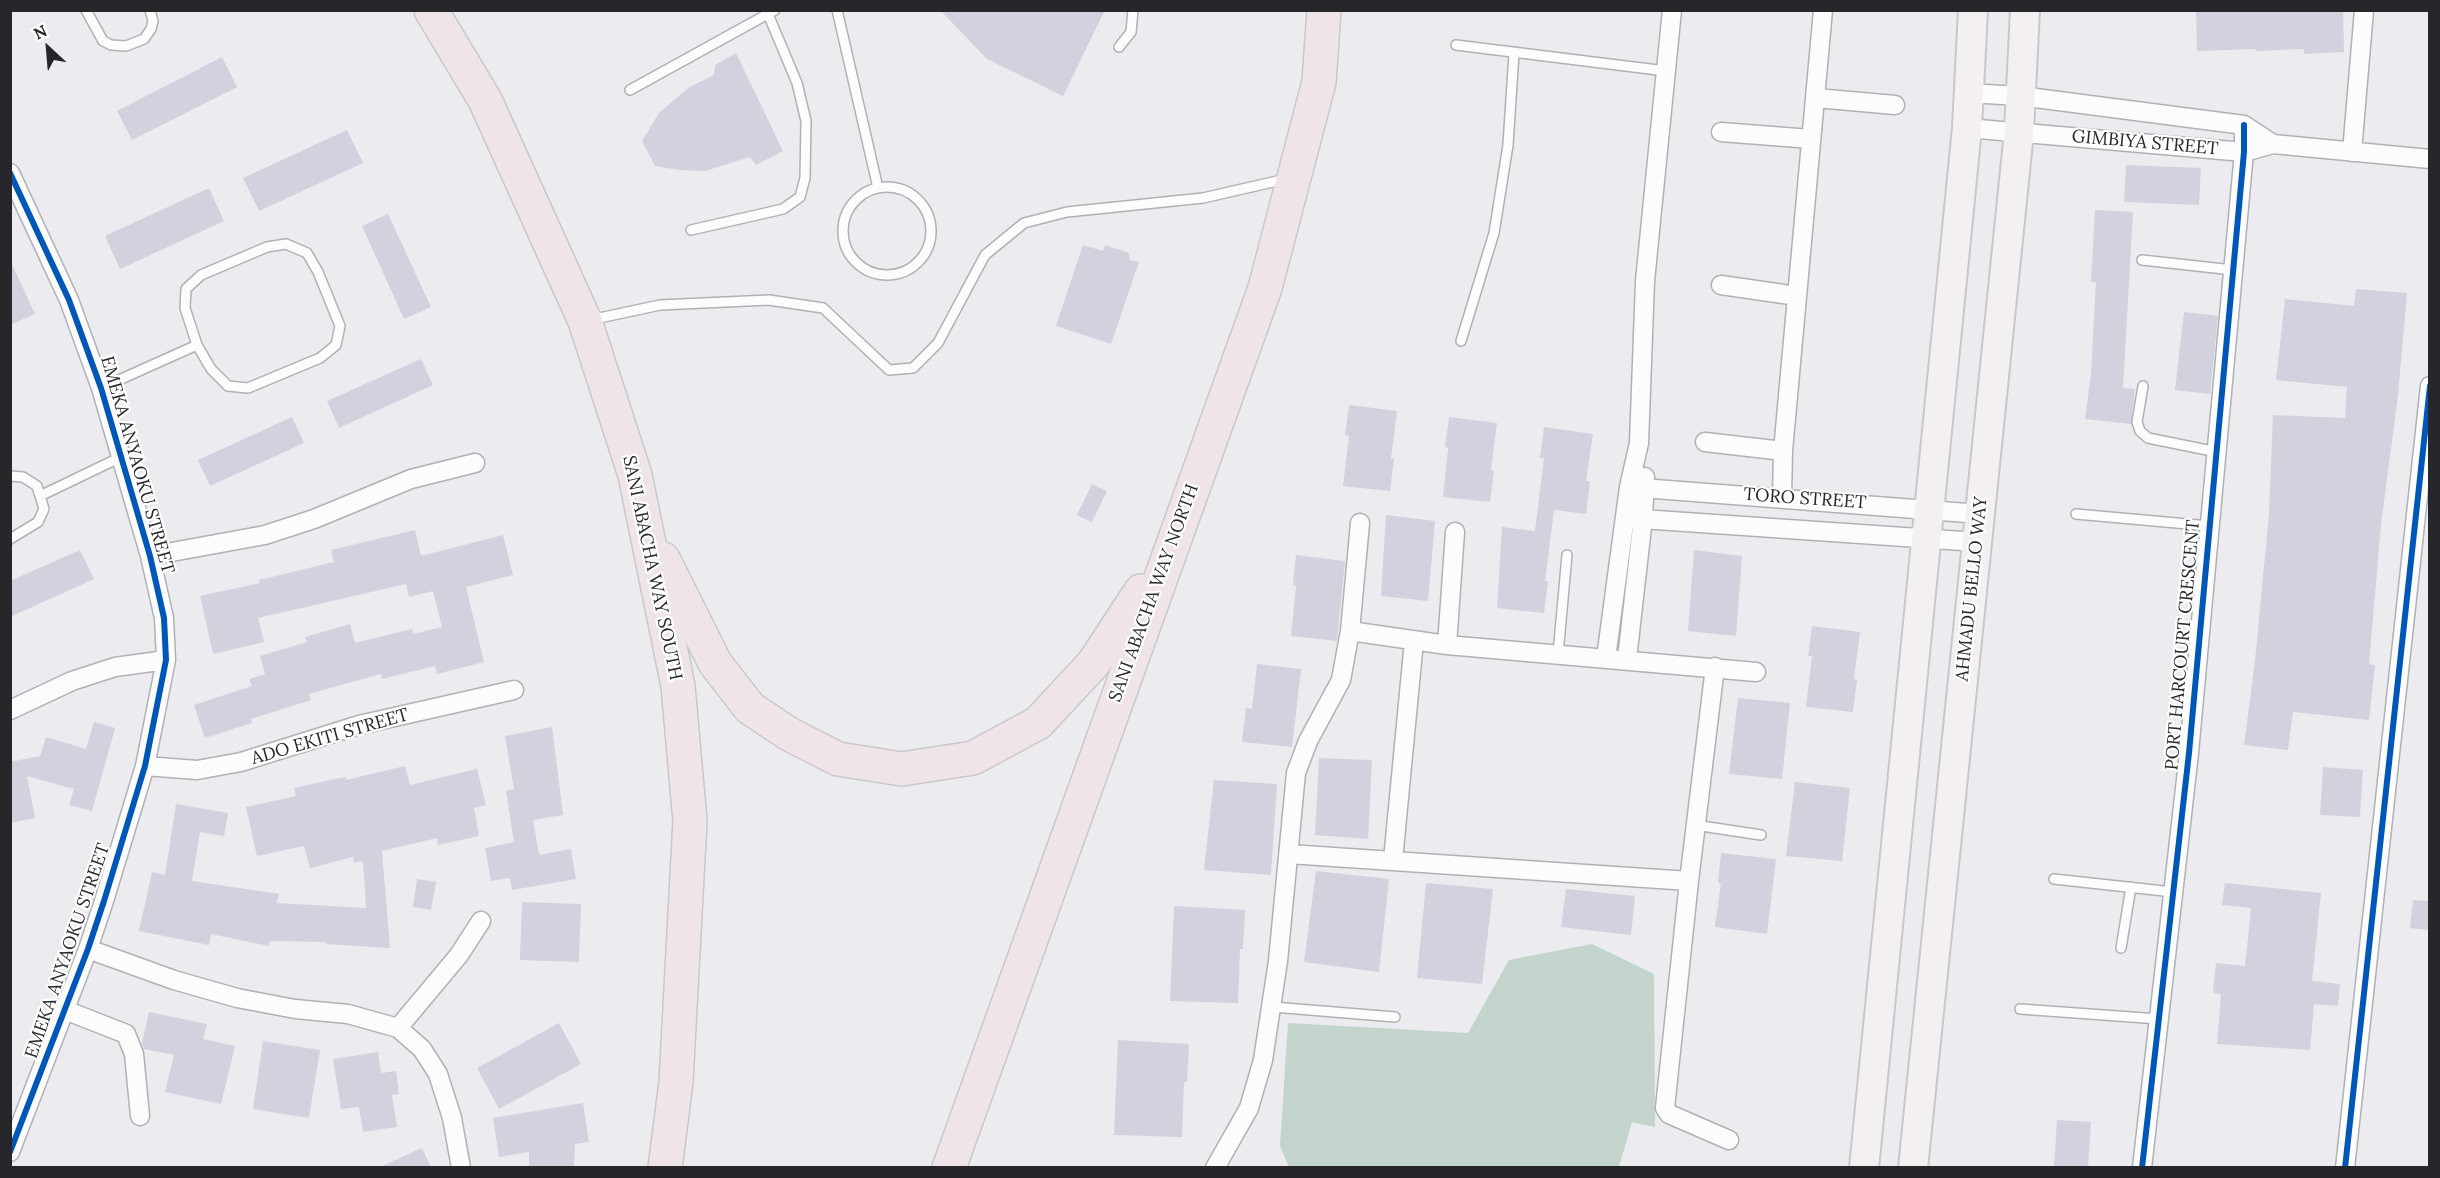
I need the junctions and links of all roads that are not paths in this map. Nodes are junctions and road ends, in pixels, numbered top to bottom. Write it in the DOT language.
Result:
graph roads {
  1 [pos="86,10"];
  2 [pos="150,10"];
  3 [pos="431,10"];
  4 [pos="837,10"];
  5 [pos="1133,10"];
  6 [pos="1324,10"];
  7 [pos="1672,10"];
  8 [pos="1823,10"];
  9 [pos="1973,10"];
  10 [pos="2025,10"];
  11 [pos="2364,10"];
  12 [pos="772,12"];
  13 [pos="1456,45"];
  14 [pos="1119,47"];
  15 [pos="1514,52"];
  16 [pos="1666,70"];
  17 [pos="630,90"];
  18 [pos="1969,93"];
  19 [pos="2020,96"];
  20 [pos="1816,98"];
  21 [pos="1895,105"];
  22 [pos="2244,124"];
  23 [pos="1967,128"];
  24 [pos="1722,132"];
  25 [pos="2019,132"];
  26 [pos="1811,139"];
  27 [pos="2272,144"];
  28 [pos="2244,152"];
  29 [pos="2352,152"];
  30 [pos="2430,159"];
  31 [pos="10,173"];
  32 [pos="1294,177"];
  33 [pos="878,188"];
  34 [pos="691,230"];
  35 [pos="2142,260"];
  36 [pos="2234,270"];
  37 [pos="1721,285"];
  38 [pos="1797,296"];
  39 [pos="585,321"];
  40 [pos="1461,341"];
  41 [pos="197,345"];
  42 [pos="2143,386"];
  43 [pos="2430,386"];
  44 [pos="101,388"];
  45 [pos="1705,442"];
  46 [pos="1783,451"];
  47 [pos="2217,452"];
  48 [pos="121,457"];
  49 [pos="475,463"];
  50 [pos="1198,471"];
  51 [pos="10,476"];
  52 [pos="1638,487"];
  53 [pos="42,495"];
  54 [pos="1782,497"];
  55 [pos="1931,509"];
  56 [pos="1980,514"];
  57 [pos="2076,514"];
  58 [pos="1635,518"];
  59 [pos="1360,523"];
  60 [pos="646,526"];
  61 [pos="2210,526"];
  62 [pos="1455,532"];
  63 [pos="1928,537"];
  64 [pos="10,539"];
  65 [pos="1977,542"];
  66 [pos="1567,555"];
  67 [pos="150,556"];
  68 [pos="1350,631"];
  69 [pos="1414,641"];
  70 [pos="1447,645"];
  71 [pos="1558,654"];
  72 [pos="1606,658"];
  73 [pos="1627,659"];
  74 [pos="166,660"];
  75 [pos="1715,667"];
  76 [pos="1756,672"];
  77 [pos="514,690"];
  78 [pos="10,710"];
  79 [pos="145,766"];
  80 [pos="1695,825"];
  81 [pos="1761,834"];
  82 [pos="1289,854"];
  83 [pos="1393,860"];
  84 [pos="2054,879"];
  85 [pos="1689,880"];
  86 [pos="2132,888"];
  87 [pos="2173,892"];
  88 [pos="481,921"];
  89 [pos="2121,948"];
  90 [pos="88,949"];
  91 [pos="1273,1007"];
  92 [pos="2020,1009"];
  93 [pos="65,1010"];
  94 [pos="1395,1017"];
  95 [pos="2159,1019"];
  96 [pos="398,1028"];
  97 [pos="140,1116"];
  98 [pos="16,1124"];
  99 [pos="1729,1140"];
  100 [pos="10,1152"];
  101 [pos="461,1167"];
  102 [pos="665,1167"];
  103 [pos="949,1167"];
  104 [pos="1215,1167"];
  105 [pos="1864,1167"];
  106 [pos="1913,1167"];
  107 [pos="2142,1167"];
  108 [pos="2345,1167"];
  1 -- 2 [label="lane"];
  3 -- 39 [label="highway, SANI ABACHA WAY SOUTH"];
  4 -- 33 [label="lane"];
  5 -- 14 [label="lane"];
  6 -- 32 [label="highway, SANI ABACHA WAY NORTH"];
  7 -- 16 [label="street"];
  8 -- 20 [label="street"];
  9 -- 18 [label="main road"];
  10 -- 19 [label="main road, AHMADU BELLO WAY"];
  11 -- 29 [label="street"];
  12 -- 17 [label="lane"];
  12 -- 34 [label="lane"];
  13 -- 15 [label="lane"];
  15 -- 16 [label="lane"];
  15 -- 40 [label="lane"];
  16 -- 52 [label="street"];
  18 -- 19 [label="street"];
  18 -- 23 [label="main road"];
  19 -- 22 [label="street"];
  19 -- 25 [label="main road, AHMADU BELLO WAY"];
  20 -- 21 [label="street"];
  20 -- 26 [label="street"];
  22 -- 27 [label="street"];
  22 -- 28 [label="street, PORT HARCOURT CRESCENT"];
  23 -- 25 [label="street, GIMBIYA STREET"];
  23 -- 55 [label="main road"];
  24 -- 26 [label="street"];
  25 -- 28 [label="street, GIMBIYA STREET"];
  25 -- 56 [label="main road, AHMADU BELLO WAY"];
  26 -- 38 [label="street"];
  27 -- 28 [label="street, GIMBIYA STREET"];
  27 -- 29 [label="street, GIMBIYA STREET"];
  28 -- 36 [label="street, PORT HARCOURT CRESCENT"];
  29 -- 30 [label="street, GIMBIYA STREET"];
  31 -- 44 [label="street, EMEKA ANYAOKU STREET"];
  32 -- 39 [label="lane"];
  32 -- 50 [label="highway, SANI ABACHA WAY NORTH"];
  33 -- 33 [label="lane"];
  35 -- 36 [label="lane"];
  36 -- 47 [label="street, PORT HARCOURT CRESCENT"];
  37 -- 38 [label="street"];
  38 -- 46 [label="street"];
  39 -- 60 [label="highway, SANI ABACHA WAY SOUTH"];
  41 -- 41 [label="lane"];
  41 -- 44 [label="lane"];
  42 -- 47 [label="lane"];
  43 -- 108 [label="street"];
  44 -- 48 [label="street, EMEKA ANYAOKU STREET"];
  45 -- 46 [label="street"];
  46 -- 54 [label="street"];
  47 -- 61 [label="street, PORT HARCOURT CRESCENT"];
  48 -- 53 [label="lane"];
  48 -- 67 [label="street, EMEKA ANYAOKU STREET"];
  49 -- 67 [label="street"];
  50 -- 60 [label="highway"];
  50 -- 103 [label="highway, SANI ABACHA WAY NORTH"];
  51 -- 53 [label="lane"];
  52 -- 54 [label="street, TORO STREET"];
  52 -- 58 [label="street"];
  53 -- 64 [label="lane"];
  54 -- 55 [label="street, TORO STREET"];
  55 -- 56 [label="street, TORO STREET"];
  55 -- 63 [label="main road"];
  56 -- 65 [label="main road, AHMADU BELLO WAY"];
  57 -- 61 [label="lane"];
  58 -- 63 [label="street, TORO STREET"];
  58 -- 72 [label="street"];
  58 -- 73 [label="street"];
  59 -- 68 [label="street"];
  60 -- 102 [label="highway, SANI ABACHA WAY SOUTH"];
  61 -- 87 [label="street, PORT HARCOURT CRESCENT"];
  62 -- 70 [label="street"];
  63 -- 65 [label="street, TORO STREET"];
  63 -- 105 [label="main road"];
  65 -- 106 [label="main road, AHMADU BELLO WAY"];
  66 -- 71 [label="lane"];
  67 -- 74 [label="street, EMEKA ANYAOKU STREET"];
  68 -- 69 [label="street"];
  68 -- 82 [label="street"];
  69 -- 70 [label="street"];
  69 -- 83 [label="street"];
  70 -- 71 [label="street"];
  71 -- 72 [label="street"];
  72 -- 73 [label="street"];
  73 -- 75 [label="street"];
  74 -- 78 [label="street"];
  74 -- 79 [label="street, EMEKA ANYAOKU STREET"];
  75 -- 76 [label="street"];
  75 -- 80 [label="street"];
  77 -- 79 [label="street, ADO EKITI STREET"];
  79 -- 90 [label="street, EMEKA ANYAOKU STREET"];
  80 -- 81 [label="lane"];
  80 -- 85 [label="street"];
  82 -- 83 [label="street"];
  82 -- 91 [label="street"];
  83 -- 85 [label="street"];
  84 -- 86 [label="lane"];
  85 -- 99 [label="street"];
  86 -- 87 [label="lane"];
  86 -- 89 [label="lane"];
  87 -- 95 [label="street, PORT HARCOURT CRESCENT"];
  88 -- 96 [label="street"];
  90 -- 93 [label="street, EMEKA ANYAOKU STREET"];
  90 -- 96 [label="street"];
  91 -- 94 [label="lane"];
  91 -- 104 [label="street"];
  92 -- 95 [label="lane"];
  93 -- 97 [label="street"];
  93 -- 98 [label="street, EMEKA ANYAOKU STREET"];
  95 -- 107 [label="street, PORT HARCOURT CRESCENT"];
  96 -- 101 [label="street"];
  98 -- 100 [label="street, EMEKA ANYAOKU STREET"];
}
